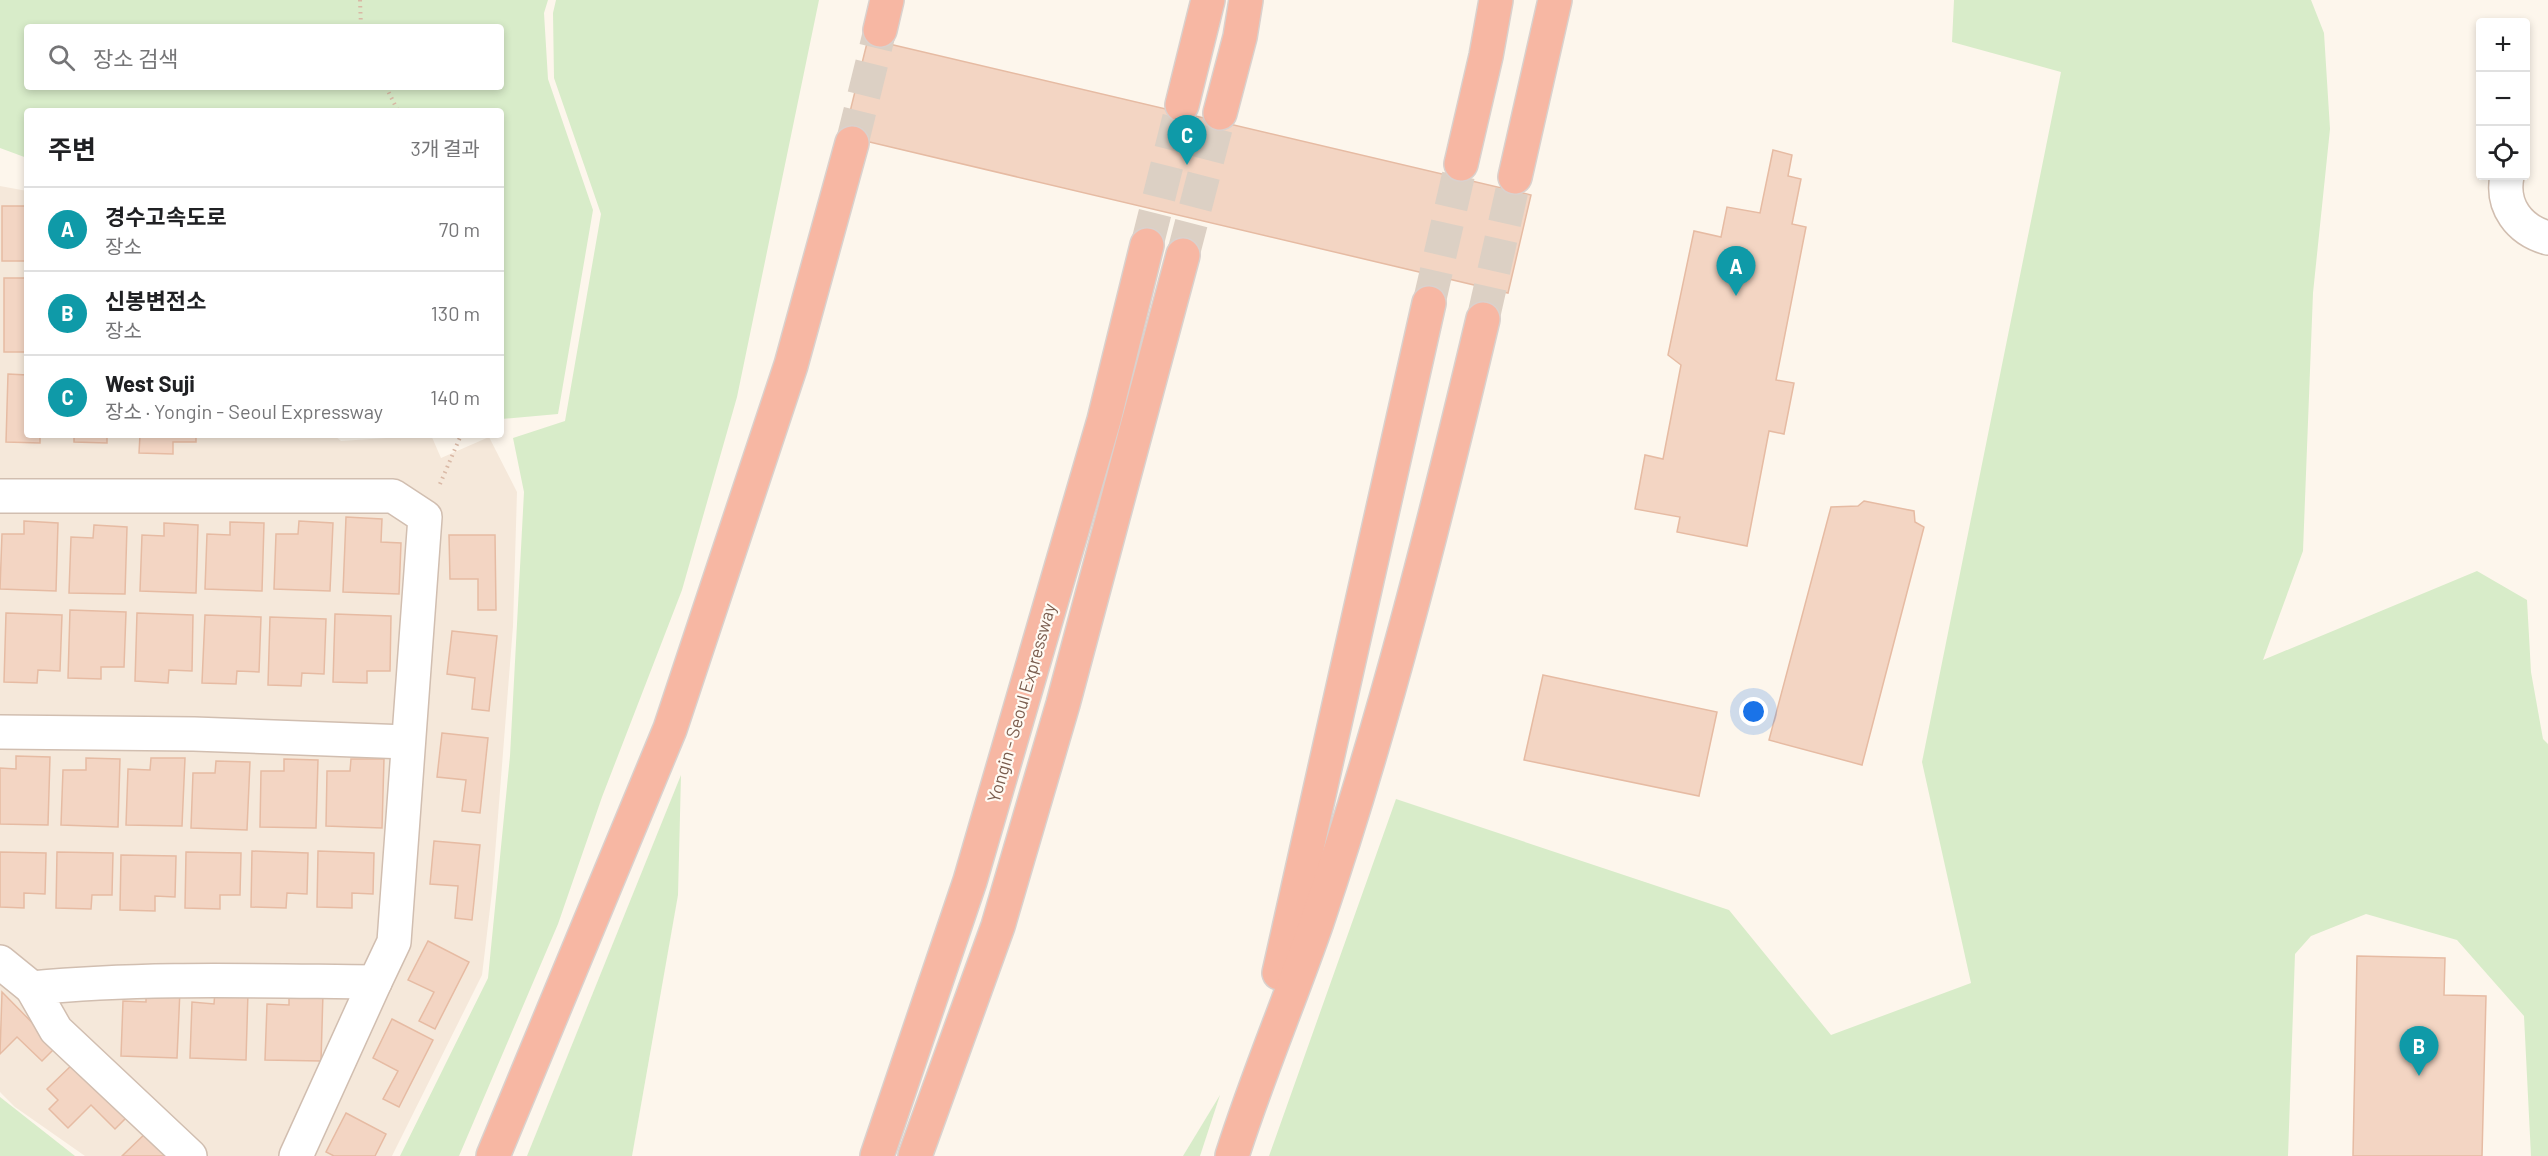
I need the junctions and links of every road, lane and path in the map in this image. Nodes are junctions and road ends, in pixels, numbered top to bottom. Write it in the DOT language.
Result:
graph roads {
  1 [pos="360,0"];
  2 [pos="1208,0"];
  3 [pos="1246,0"];
  4 [pos="1496,0"];
  5 [pos="1555,0"];
  6 [pos="361,24"];
  7 [pos="388,90"];
  8 [pos="1182,105"];
  9 [pos="396,108"];
  10 [pos="1220,113"];
  11 [pos="852,143"];
  12 [pos="1461,164"];
  13 [pos="1515,177"];
  14 [pos="2507,180"];
  15 [pos="2548,238"];
  16 [pos="1147,245"];
  17 [pos="1183,255"];
  18 [pos="1429,303"];
  19 [pos="1483,319"];
  20 [pos="460,438"];
  21 [pos="0,496"];
  22 [pos="425,517"];
  23 [pos="0,732"];
  24 [pos="407,742"];
  25 [pos="0,962"];
  26 [pos="375,982"];
  27 [pos="32,988"];
  28 [pos="1253,1089"];
  29 [pos="190,1156"];
  30 [pos="296,1156"];
  31 [pos="493,1156"];
  32 [pos="877,1156"];
  33 [pos="915,1156"];
  34 [pos="1232,1156"];
  1 -- 6 [label="path"];
  2 -- 8 [label="highway"];
  3 -- 10 [label="highway"];
  4 -- 12 [label="highway"];
  5 -- 13 [label="highway"];
  7 -- 9 [label="path"];
  11 -- 31 [label="highway"];
  14 -- 15 [label="street"];
  16 -- 32 [label="highway, Yongin - Seoul Expressway"];
  17 -- 33 [label="highway"];
  18 -- 28 [label="highway"];
  19 -- 28 [label="highway"];
  20 -- 22 [label="path"];
  21 -- 22 [label="street"];
  22 -- 24 [label="street"];
  23 -- 24 [label="street"];
  24 -- 26 [label="street"];
  25 -- 27 [label="street"];
  26 -- 27 [label="street"];
  26 -- 30 [label="street"];
  27 -- 29 [label="street"];
  28 -- 34 [label="highway"];
}
